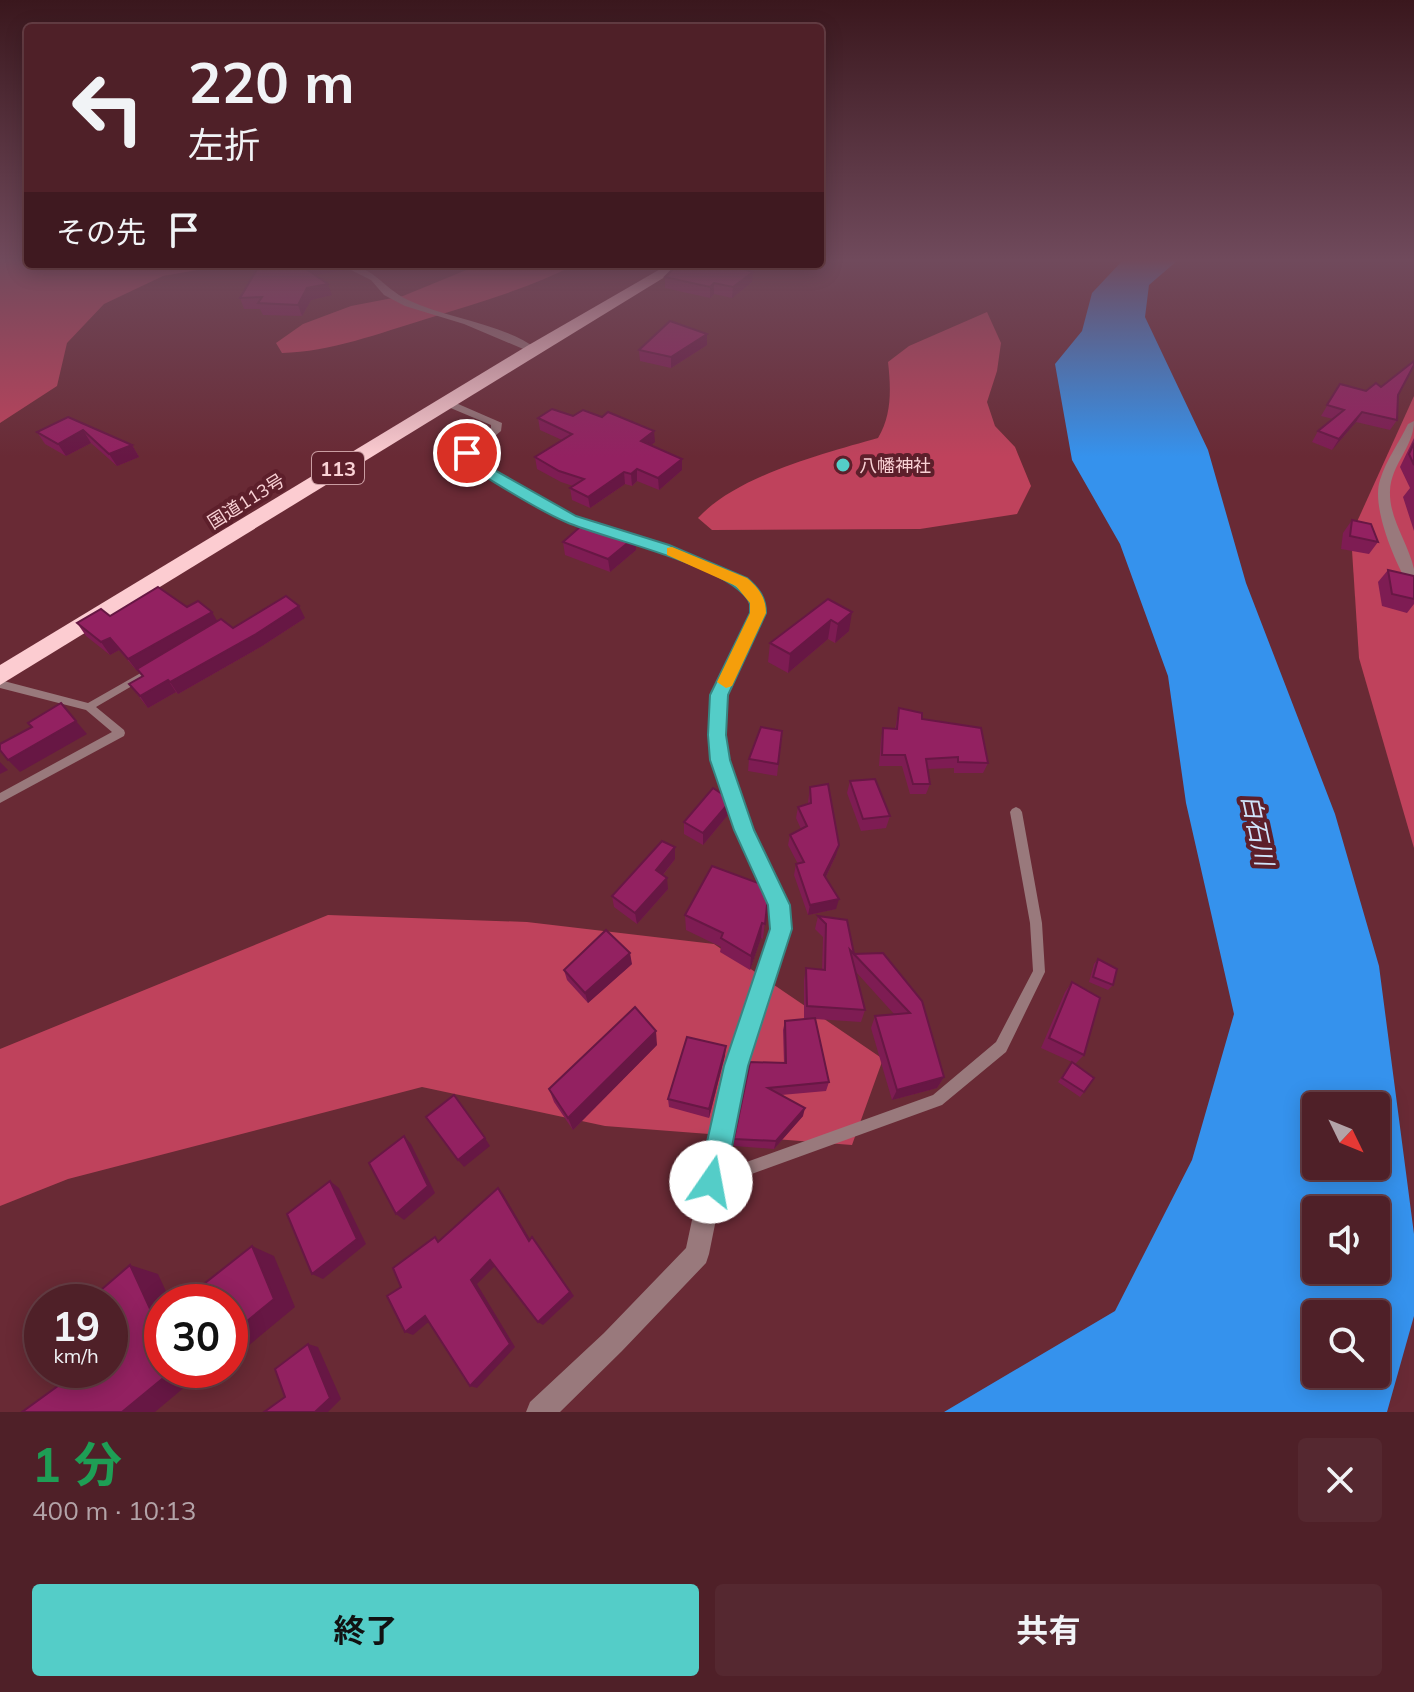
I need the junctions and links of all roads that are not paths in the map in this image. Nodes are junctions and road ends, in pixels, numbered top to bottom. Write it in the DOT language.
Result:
graph roads {
  1 [pos="476,326"];
  2 [pos="570,326"];
  3 [pos="532,349"];
  4 [pos="445,402"];
  5 [pos="1414,424"];
  6 [pos="1414,583"];
  7 [pos="168,661"];
  8 [pos="0,676"];
  9 [pos="0,684"];
  10 [pos="89,707"];
  11 [pos="0,798"];
  12 [pos="1016,812"];
  13 [pos="711,1182"];
  14 [pos="540,1412"];
  1 -- 3 [label="street"];
  2 -- 3 [label="highway, 国道113号 / 113"];
  3 -- 4 [label="highway, 国道113号 / 113"];
  4 -- 8 [label="highway, 国道113号 / 113"];
  4 -- 13 [label="street"];
  5 -- 6 [label="street"];
  7 -- 10 [label="lane"];
  9 -- 10 [label="lane"];
  10 -- 11 [label="lane"];
  12 -- 13 [label="lane"];
  13 -- 14 [label="street"];
}
